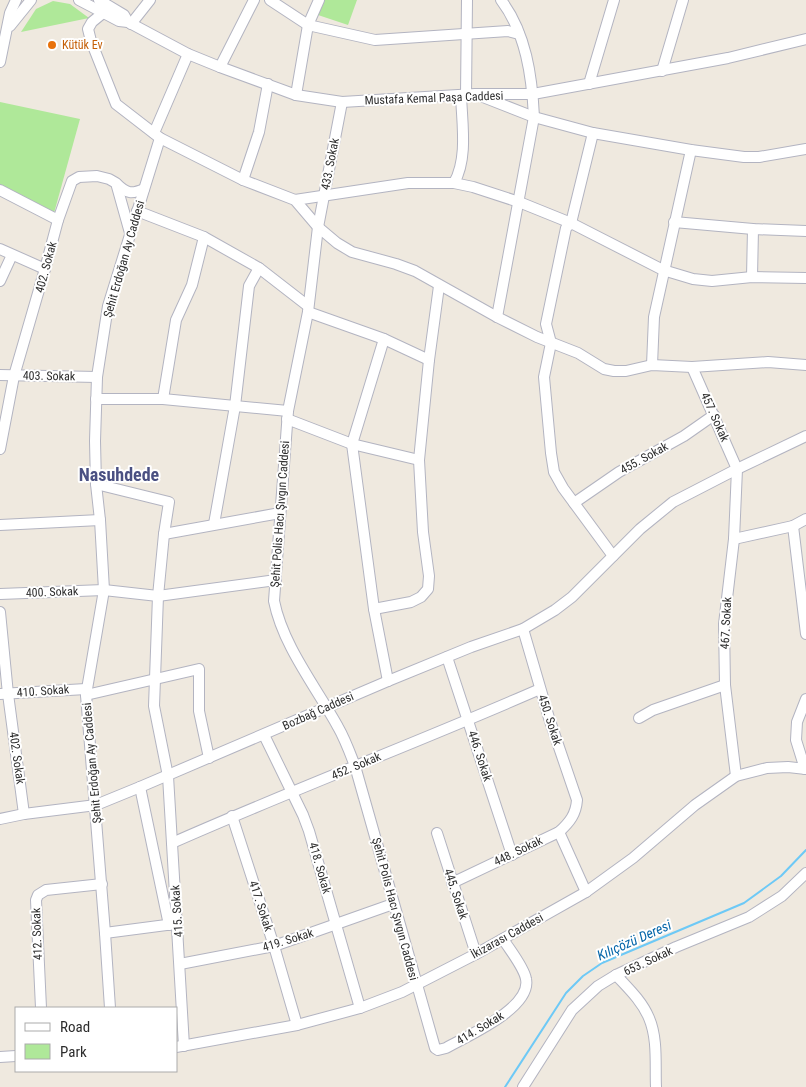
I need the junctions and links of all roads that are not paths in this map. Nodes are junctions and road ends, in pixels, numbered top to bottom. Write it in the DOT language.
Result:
graph roads {
  1 [pos="16,0"];
  2 [pos="31,0"];
  3 [pos="79,0"];
  4 [pos="100,0"];
  5 [pos="150,0"];
  6 [pos="254,0"];
  7 [pos="270,0"];
  8 [pos="319,0"];
  9 [pos="467,0"];
  10 [pos="501,0"];
  11 [pos="614,0"];
  12 [pos="682,0"];
  13 [pos="5,12"];
  14 [pos="103,13"];
  15 [pos="130,23"];
  16 [pos="308,25"];
  17 [pos="8,29"];
  18 [pos="466,32"];
  19 [pos="519,34"];
  20 [pos="806,39"];
  21 [pos="188,54"];
  22 [pos="0,62"];
  23 [pos="220,67"];
  24 [pos="662,71"];
  25 [pos="268,84"];
  26 [pos="589,84"];
  27 [pos="296,94"];
  28 [pos="533,94"];
  29 [pos="467,95"];
  30 [pos="342,102"];
  31 [pos="534,117"];
  32 [pos="593,133"];
  33 [pos="157,136"];
  34 [pos="806,149"];
  35 [pos="691,150"];
  36 [pos="243,180"];
  37 [pos="116,183"];
  38 [pos="454,183"];
  39 [pos="144,189"];
  40 [pos="0,190"];
  41 [pos="324,197"];
  42 [pos="295,200"];
  43 [pos="519,202"];
  44 [pos="137,211"];
  45 [pos="58,220"];
  46 [pos="674,222"];
  47 [pos="571,223"];
  48 [pos="318,227"];
  49 [pos="753,229"];
  50 [pos="806,231"];
  51 [pos="130,233"];
  52 [pos="204,237"];
  53 [pos="0,249"];
  54 [pos="12,255"];
  55 [pos="260,268"];
  56 [pos="46,269"];
  57 [pos="663,270"];
  58 [pos="752,278"];
  59 [pos="806,278"];
  60 [pos="0,281"];
  61 [pos="439,286"];
  62 [pos="308,309"];
  63 [pos="497,316"];
  64 [pos="384,339"];
  65 [pos="551,343"];
  66 [pos="429,360"];
  67 [pos="652,365"];
  68 [pos="806,365"];
  69 [pos="692,367"];
  70 [pos="0,375"];
  71 [pos="14,376"];
  72 [pos="97,376"];
  73 [pos="96,399"];
  74 [pos="163,399"];
  75 [pos="235,406"];
  76 [pos="288,415"];
  77 [pos="714,415"];
  78 [pos="806,436"];
  79 [pos="352,444"];
  80 [pos="0,448"];
  81 [pos="418,460"];
  82 [pos="737,469"];
  83 [pos="96,484"];
  84 [pos="574,503"];
  85 [pos="280,513"];
  86 [pos="806,519"];
  87 [pos="100,520"];
  88 [pos="214,524"];
  89 [pos="0,525"];
  90 [pos="793,526"];
  91 [pos="164,534"];
  92 [pos="734,539"];
  93 [pos="613,556"];
  94 [pos="276,580"];
  95 [pos="104,590"];
  96 [pos="0,594"];
  97 [pos="158,596"];
  98 [pos="374,608"];
  99 [pos="0,612"];
  100 [pos="523,629"];
  101 [pos="806,634"];
  102 [pos="448,657"];
  103 [pos="155,679"];
  104 [pos="388,681"];
  105 [pos="725,685"];
  106 [pos="540,689"];
  107 [pos="86,692"];
  108 [pos="4,694"];
  109 [pos="806,699"];
  110 [pos="327,707"];
  111 [pos="639,718"];
  112 [pos="468,720"];
  113 [pos="264,735"];
  114 [pos="209,758"];
  115 [pos="355,766"];
  116 [pos="805,769"];
  117 [pos="168,776"];
  118 [pos="736,776"];
  119 [pos="140,787"];
  120 [pos="292,793"];
  121 [pos="96,805"];
  122 [pos="576,810"];
  123 [pos="24,814"];
  124 [pos="232,816"];
  125 [pos="0,819"];
  126 [pos="559,832"];
  127 [pos="437,833"];
  128 [pos="172,842"];
  129 [pos="512,854"];
  130 [pos="806,873"];
  131 [pos="452,882"];
  132 [pos="102,884"];
  133 [pos="586,892"];
  134 [pos="393,904"];
  135 [pos="173,924"];
  136 [pos="336,924"];
  137 [pos="106,933"];
  138 [pos="503,939"];
  139 [pos="274,946"];
  140 [pos="476,954"];
  141 [pos="180,964"];
  142 [pos="616,975"];
  143 [pos="416,986"];
  144 [pos="41,1007"];
  145 [pos="110,1007"];
  146 [pos="360,1008"];
  147 [pos="297,1025"];
  148 [pos="432,1042"];
  149 [pos="180,1047"];
  150 [pos="0,1056"];
  151 [pos="15,1056"];
  152 [pos="523,1087"];
  153 [pos="656,1087"];
  1 -- 13 [label="street"];
  2 -- 17 [label="street"];
  3 -- 14 [label="street, Mustafa Kemal Paşa Caddesi"];
  4 -- 15 [label="street"];
  5 -- 15 [label="street"];
  6 -- 23 [label="street"];
  7 -- 16 [label="street"];
  8 -- 16 [label="street"];
  9 -- 18 [label="street"];
  10 -- 19 [label="street"];
  11 -- 26 [label="street"];
  12 -- 24 [label="street"];
  13 -- 17 [label="street"];
  14 -- 15 [label="street, Mustafa Kemal Paşa Caddesi"];
  14 -- 33 [label="street"];
  15 -- 21 [label="street, Mustafa Kemal Paşa Caddesi"];
  16 -- 18 [label="street"];
  16 -- 27 [label="street"];
  17 -- 22 [label="street"];
  18 -- 19 [label="street"];
  18 -- 29 [label="street"];
  19 -- 28 [label="street"];
  20 -- 24 [label="street, Mustafa Kemal Paşa Caddesi"];
  21 -- 23 [label="street, Mustafa Kemal Paşa Caddesi"];
  21 -- 33 [label="street, Şehit Erdoğan Ay Caddesi"];
  23 -- 25 [label="street, Mustafa Kemal Paşa Caddesi"];
  24 -- 26 [label="street, Mustafa Kemal Paşa Caddesi"];
  25 -- 27 [label="street, Mustafa Kemal Paşa Caddesi"];
  25 -- 36 [label="street"];
  26 -- 28 [label="street, Mustafa Kemal Paşa Caddesi"];
  27 -- 30 [label="street, Mustafa Kemal Paşa Caddesi"];
  28 -- 29 [label="street, Mustafa Kemal Paşa Caddesi"];
  28 -- 31 [label="street"];
  29 -- 30 [label="street, Mustafa Kemal Paşa Caddesi"];
  29 -- 31 [label="street"];
  29 -- 38 [label="street"];
  30 -- 41 [label="street, 433. Sokak"];
  31 -- 32 [label="street"];
  31 -- 43 [label="street"];
  32 -- 35 [label="street"];
  32 -- 47 [label="street"];
  33 -- 36 [label="street"];
  33 -- 39 [label="street, Şehit Erdoğan Ay Caddesi"];
  34 -- 35 [label="street"];
  35 -- 46 [label="street"];
  36 -- 42 [label="street"];
  37 -- 39 [label="street"];
  37 -- 45 [label="street, 402. Sokak"];
  37 -- 51 [label="street"];
  38 -- 41 [label="street"];
  38 -- 43 [label="street"];
  39 -- 44 [label="street, Şehit Erdoğan Ay Caddesi"];
  40 -- 45 [label="street"];
  41 -- 42 [label="street"];
  41 -- 48 [label="street, 433. Sokak"];
  42 -- 48 [label="street"];
  43 -- 47 [label="street"];
  43 -- 63 [label="street"];
  44 -- 51 [label="street, Şehit Erdoğan Ay Caddesi"];
  44 -- 52 [label="street"];
  45 -- 56 [label="street, 402. Sokak"];
  46 -- 49 [label="street"];
  46 -- 57 [label="street"];
  47 -- 57 [label="street"];
  47 -- 65 [label="street"];
  48 -- 61 [label="street"];
  48 -- 62 [label="street, Şehit Polis Hacı Şıvgın Caddesi"];
  49 -- 50 [label="street"];
  49 -- 58 [label="street"];
  51 -- 72 [label="street, Şehit Erdoğan Ay Caddesi"];
  52 -- 55 [label="street"];
  52 -- 74 [label="street"];
  53 -- 54 [label="street"];
  54 -- 56 [label="street"];
  54 -- 60 [label="street"];
  55 -- 62 [label="street"];
  55 -- 75 [label="street"];
  56 -- 71 [label="street, 402. Sokak"];
  57 -- 58 [label="street"];
  57 -- 67 [label="street"];
  58 -- 59 [label="street"];
  61 -- 63 [label="street"];
  61 -- 66 [label="street"];
  62 -- 64 [label="street"];
  62 -- 76 [label="street, Şehit Polis Hacı Şıvgın Caddesi"];
  63 -- 65 [label="street"];
  64 -- 66 [label="street"];
  64 -- 79 [label="street"];
  65 -- 67 [label="street"];
  65 -- 84 [label="street"];
  66 -- 81 [label="street"];
  67 -- 69 [label="street"];
  68 -- 69 [label="street"];
  69 -- 77 [label="street, 457. Sokak"];
  70 -- 71 [label="street, 403. Sokak"];
  71 -- 72 [label="street, 403. Sokak"];
  71 -- 80 [label="street, 402. Sokak"];
  72 -- 73 [label="street, Şehit Erdoğan Ay Caddesi"];
  73 -- 74 [label="street"];
  73 -- 83 [label="street, Şehit Erdoğan Ay Caddesi"];
  74 -- 75 [label="street"];
  75 -- 76 [label="street"];
  75 -- 88 [label="street"];
  76 -- 79 [label="street"];
  76 -- 85 [label="street, Şehit Polis Hacı Şıvgın Caddesi"];
  77 -- 82 [label="street, 457. Sokak"];
  77 -- 84 [label="street, 455. Sokak"];
  78 -- 82 [label="street, Bozbağ Caddesi"];
  79 -- 81 [label="street"];
  79 -- 98 [label="street"];
  81 -- 98 [label="street"];
  82 -- 92 [label="street, 467. Sokak"];
  82 -- 93 [label="street, Bozbağ Caddesi"];
  83 -- 87 [label="street, Şehit Erdoğan Ay Caddesi"];
  83 -- 91 [label="street, 415. Sokak"];
  84 -- 93 [label="street"];
  85 -- 88 [label="street"];
  85 -- 94 [label="street, Şehit Polis Hacı Şıvgın Caddesi"];
  86 -- 90 [label="street"];
  87 -- 89 [label="street"];
  87 -- 95 [label="street, Şehit Erdoğan Ay Caddesi"];
  88 -- 91 [label="street"];
  90 -- 92 [label="street"];
  90 -- 101 [label="street"];
  91 -- 97 [label="street, 415. Sokak"];
  92 -- 105 [label="street, 467. Sokak"];
  93 -- 100 [label="street, Bozbağ Caddesi"];
  94 -- 97 [label="street, 400. Sokak"];
  94 -- 110 [label="street, Şehit Polis Hacı Şıvgın Caddesi"];
  95 -- 96 [label="street, 400. Sokak"];
  95 -- 97 [label="street, 400. Sokak"];
  95 -- 107 [label="street, Şehit Erdoğan Ay Caddesi"];
  97 -- 103 [label="street, 415. Sokak"];
  98 -- 104 [label="street"];
  99 -- 108 [label="street, 402. Sokak"];
  100 -- 102 [label="street, Bozbağ Caddesi"];
  100 -- 106 [label="street, 450. Sokak"];
  102 -- 104 [label="street, Bozbağ Caddesi"];
  102 -- 112 [label="street, 446. Sokak"];
  103 -- 107 [label="street, 410. Sokak"];
  103 -- 114 [label="street, 410. Sokak"];
  103 -- 117 [label="street, 415. Sokak"];
  104 -- 110 [label="street, Bozbağ Caddesi"];
  105 -- 111 [label="street"];
  105 -- 118 [label="street, 467. Sokak"];
  106 -- 112 [label="street, 452. Sokak"];
  106 -- 122 [label="street, 450. Sokak"];
  107 -- 108 [label="street, 410. Sokak"];
  107 -- 121 [label="street, Şehit Erdoğan Ay Caddesi"];
  108 -- 123 [label="street, 402. Sokak"];
  109 -- 116 [label="street"];
  110 -- 113 [label="street, Bozbağ Caddesi"];
  110 -- 115 [label="street, Şehit Polis Hacı Şıvgın Caddesi"];
  112 -- 115 [label="street, 452. Sokak"];
  112 -- 129 [label="street, 446. Sokak"];
  113 -- 114 [label="street, Bozbağ Caddesi"];
  113 -- 120 [label="street, 418. Sokak"];
  114 -- 117 [label="street, Bozbağ Caddesi"];
  115 -- 120 [label="street, 452. Sokak"];
  115 -- 134 [label="street, Şehit Polis Hacı Şıvgın Caddesi"];
  116 -- 118 [label="street, İkizarası Caddesi"];
  117 -- 119 [label="street, Bozbağ Caddesi"];
  117 -- 128 [label="street, 415. Sokak"];
  118 -- 133 [label="street, İkizarası Caddesi"];
  119 -- 121 [label="street, Bozbağ Caddesi"];
  119 -- 135 [label="street"];
  120 -- 124 [label="street, 452. Sokak"];
  120 -- 136 [label="street, 418. Sokak"];
  121 -- 123 [label="street, Bozbağ Caddesi"];
  121 -- 132 [label="street, Şehit Erdoğan Ay Caddesi"];
  122 -- 126 [label="street, 448. Sokak"];
  123 -- 125 [label="street, Bozbağ Caddesi"];
  124 -- 128 [label="street, 452. Sokak"];
  124 -- 139 [label="street, 417. Sokak"];
  126 -- 129 [label="street, 448. Sokak"];
  126 -- 133 [label="street"];
  127 -- 131 [label="street, 445. Sokak"];
  128 -- 135 [label="street, 415. Sokak"];
  129 -- 131 [label="street, 448. Sokak"];
  130 -- 142 [label="street, 653. Sokak"];
  131 -- 140 [label="street, 445. Sokak"];
  132 -- 137 [label="street, Şehit Erdoğan Ay Caddesi"];
  132 -- 144 [label="street, 412. Sokak"];
  133 -- 138 [label="street, İkizarası Caddesi"];
  134 -- 136 [label="street, 419. Sokak"];
  134 -- 143 [label="street, Şehit Polis Hacı Şıvgın Caddesi"];
  135 -- 137 [label="street"];
  135 -- 141 [label="street, 415. Sokak"];
  136 -- 139 [label="street, 419. Sokak"];
  136 -- 146 [label="street, 418. Sokak"];
  137 -- 145 [label="street, Şehit Erdoğan Ay Caddesi"];
  138 -- 140 [label="street, İkizarası Caddesi"];
  138 -- 148 [label="street, 414. Sokak"];
  139 -- 141 [label="street, 419. Sokak"];
  139 -- 147 [label="street, 417. Sokak"];
  140 -- 143 [label="street, İkizarası Caddesi"];
  141 -- 149 [label="street, 415. Sokak"];
  142 -- 152 [label="street, 653. Sokak"];
  142 -- 153 [label="street"];
  143 -- 146 [label="street, İkizarası Caddesi"];
  143 -- 148 [label="street, Şehit Polis Hacı Şıvgın Caddesi"];
  146 -- 147 [label="street, İkizarası Caddesi"];
  147 -- 149 [label="street, İkizarası Caddesi"];
  150 -- 151 [label="street"];
}
